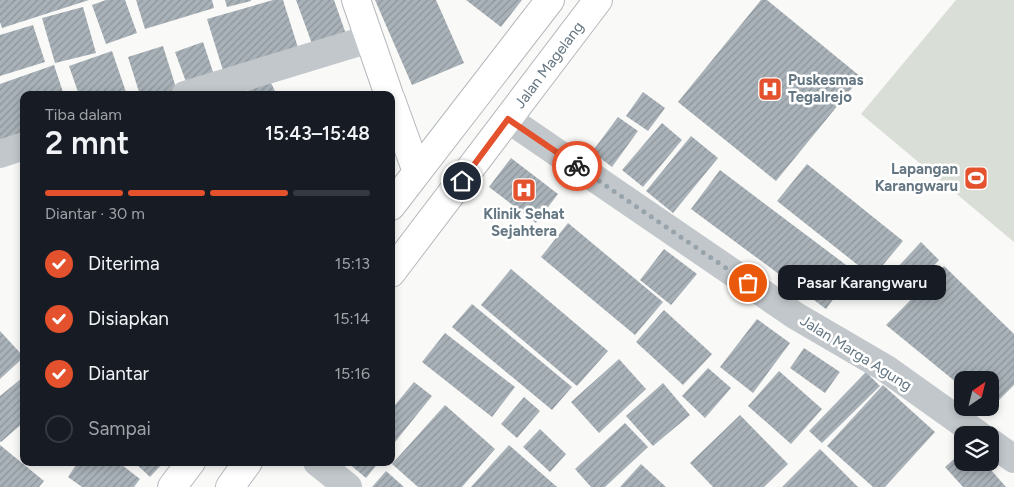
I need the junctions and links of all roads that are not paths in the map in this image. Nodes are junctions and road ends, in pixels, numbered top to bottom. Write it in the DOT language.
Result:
graph roads {
  1 [pos="356,0"];
  2 [pos="550,0"];
  3 [pos="598,0"];
  4 [pos="369,38"];
  5 [pos="198,91"];
  6 [pos="388,91"];
  7 [pos="395,111"];
  8 [pos="508,119"];
  9 [pos="20,147"];
  10 [pos="0,154"];
  11 [pos="418,172"];
  12 [pos="395,201"];
  13 [pos="395,268"];
  14 [pos="967,426"];
  15 [pos="999,448"];
  16 [pos="1014,459"];
  17 [pos="188,466"];
  18 [pos="245,466"];
  19 [pos="322,466"];
  20 [pos="172,487"];
  21 [pos="230,487"];
  22 [pos="348,487"];
  1 -- 4 [label="main road"];
  2 -- 11 [label="main road"];
  3 -- 8 [label="main road, Jalan Magelang"];
  4 -- 5 [label="street"];
  4 -- 6 [label="main road"];
  7 -- 11 [label="main road"];
  8 -- 13 [label="main road, Jalan Magelang"];
  8 -- 14 [label="street, Jalan Marga Agung"];
  9 -- 10 [label="street"];
  11 -- 12 [label="main road"];
  15 -- 16 [label="street"];
  17 -- 20 [label="main road"];
  18 -- 21 [label="main road"];
  19 -- 22 [label="street"];
}
